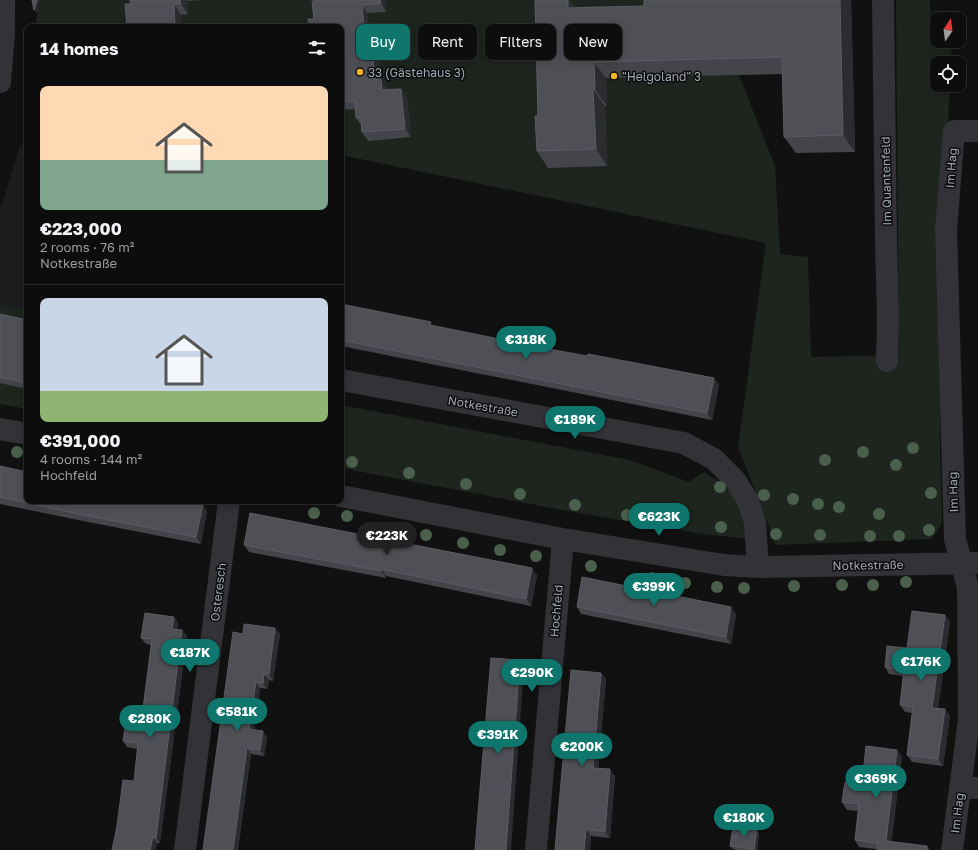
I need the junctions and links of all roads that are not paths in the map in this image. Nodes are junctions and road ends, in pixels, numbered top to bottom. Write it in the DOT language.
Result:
graph roads {
  1 [pos="4,0"];
  2 [pos="883,0"];
  3 [pos="0,82"];
  4 [pos="978,131"];
  5 [pos="887,361"];
  6 [pos="344,381"];
  7 [pos="0,429"];
  8 [pos="24,433"];
  9 [pos="344,497"];
  10 [pos="229,504"];
  11 [pos="563,539"];
  12 [pos="970,563"];
  13 [pos="758,567"];
  14 [pos="969,788"];
  15 [pos="185,850"];
  16 [pos="536,850"];
  17 [pos="952,850"];
  1 -- 3 [label="street"];
  2 -- 5 [label="street, Im Quantenfeld"];
  4 -- 12 [label="street, Im Hag"];
  6 -- 13 [label="street, Notkestraße"];
  7 -- 8 [label="street"];
  9 -- 11 [label="street, Notkestraße"];
  10 -- 15 [label="street, Osteresch"];
  11 -- 13 [label="street, Notkestraße"];
  11 -- 16 [label="street, Hochfeld"];
  12 -- 13 [label="street, Notkestraße"];
  12 -- 14 [label="street, Im Hag"];
  14 -- 17 [label="street, Im Hag"];
}
